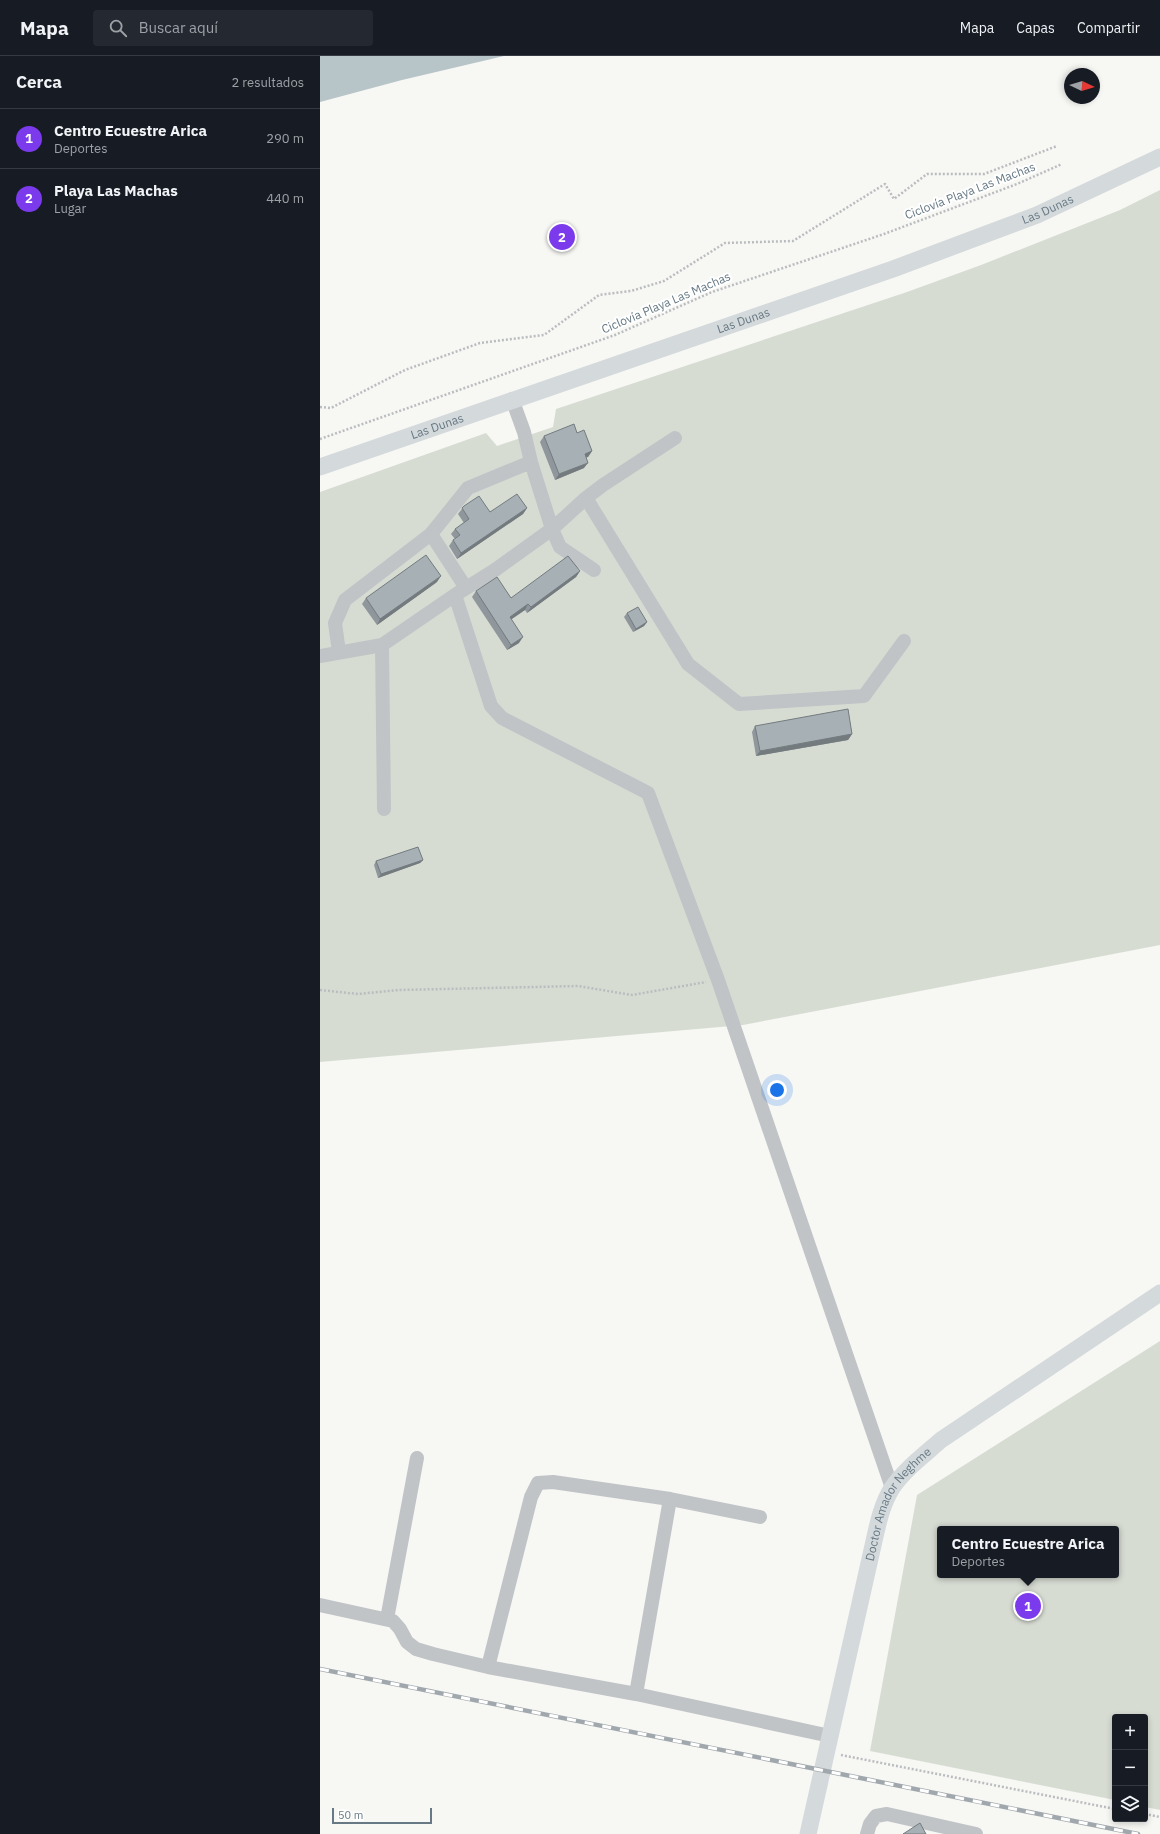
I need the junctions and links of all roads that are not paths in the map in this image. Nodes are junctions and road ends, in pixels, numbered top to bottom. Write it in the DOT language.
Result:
graph roads {
  1 [pos="1160,157"];
  2 [pos="512,399"];
  3 [pos="675,438"];
  4 [pos="531,462"];
  5 [pos="320,467"];
  6 [pos="586,498"];
  7 [pos="552,529"];
  8 [pos="430,534"];
  9 [pos="594,570"];
  10 [pos="461,591"];
  11 [pos="904,641"];
  12 [pos="382,645"];
  13 [pos="339,652"];
  14 [pos="320,656"];
  15 [pos="384,809"];
  16 [pos="1160,1293"];
  17 [pos="417,1458"];
  18 [pos="892,1488"];
  19 [pos="670,1499"];
  20 [pos="760,1517"];
  21 [pos="320,1605"];
  22 [pos="387,1619"];
  23 [pos="488,1667"];
  24 [pos="636,1694"];
  25 [pos="828,1744"];
  26 [pos="808,1834"];
  27 [pos="867,1834"];
  28 [pos="976,1834"];
  1 -- 2 [label="main road, Las Dunas"];
  2 -- 4 [label="street"];
  2 -- 5 [label="main road, Las Dunas"];
  3 -- 6 [label="street"];
  4 -- 7 [label="street"];
  4 -- 8 [label="street"];
  6 -- 7 [label="street"];
  6 -- 11 [label="street"];
  7 -- 9 [label="street"];
  7 -- 10 [label="street"];
  8 -- 10 [label="street"];
  8 -- 13 [label="street"];
  10 -- 12 [label="street"];
  10 -- 18 [label="street"];
  12 -- 13 [label="street"];
  12 -- 15 [label="street"];
  13 -- 14 [label="street"];
  16 -- 18 [label="main road, Doctor Amador Neghme"];
  17 -- 22 [label="street"];
  18 -- 25 [label="main road, Doctor Amador Neghme"];
  19 -- 20 [label="street"];
  19 -- 23 [label="street"];
  19 -- 24 [label="street"];
  21 -- 22 [label="street"];
  22 -- 23 [label="street"];
  23 -- 24 [label="street"];
  24 -- 25 [label="street"];
  25 -- 26 [label="main road, Doctor Amador Neghme"];
  27 -- 28 [label="street"];
}
